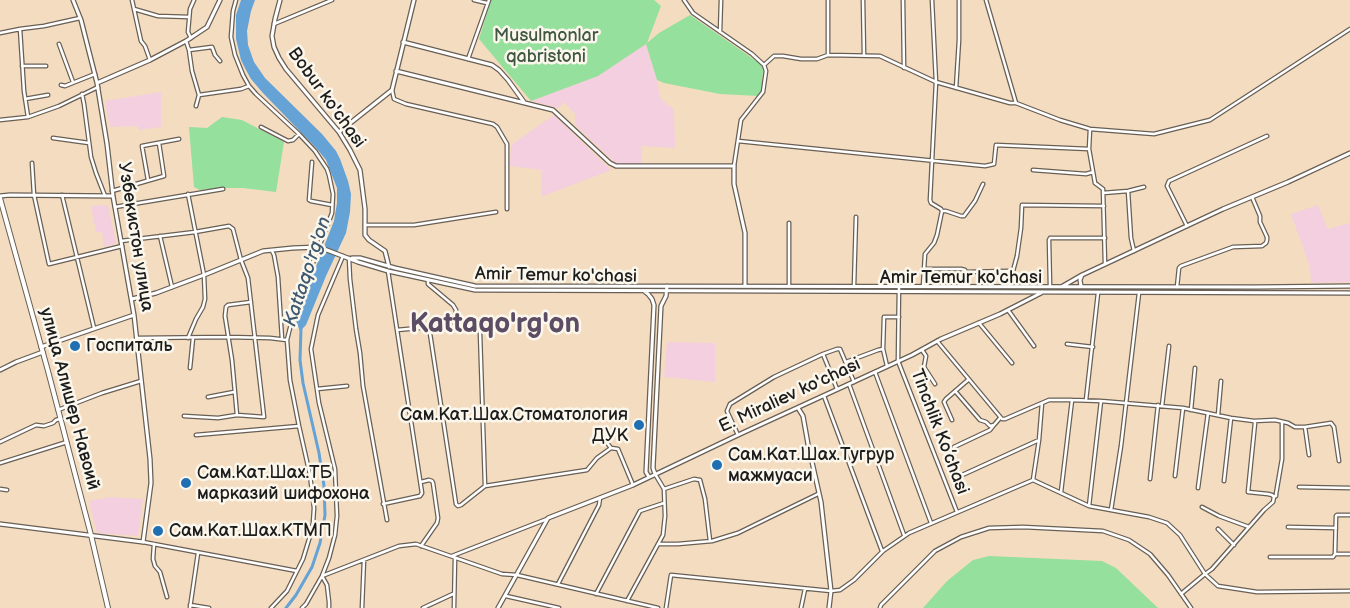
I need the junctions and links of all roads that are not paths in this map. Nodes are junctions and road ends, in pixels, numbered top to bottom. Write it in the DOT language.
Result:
graph roads {
  1 [pos="73,0"];
  2 [pos="132,0"];
  3 [pos="194,0"];
  4 [pos="220,0"];
  5 [pos="236,0"];
  6 [pos="280,0"];
  7 [pos="332,0"];
  8 [pos="414,0"];
  9 [pos="474,0"];
  10 [pos="684,0"];
  11 [pos="721,0"];
  12 [pos="828,0"];
  13 [pos="863,0"];
  14 [pos="902,0"];
  15 [pos="932,0"];
  16 [pos="959,0"];
  17 [pos="986,0"];
  18 [pos="488,2"];
  19 [pos="134,9"];
  20 [pos="189,17"];
  21 [pos="80,18"];
  22 [pos="274,24"];
  23 [pos="20,29"];
  24 [pos="1350,29"];
  25 [pos="720,32"];
  26 [pos="0,33"];
  27 [pos="191,38"];
  28 [pos="186,41"];
  29 [pos="403,42"];
  30 [pos="59,44"];
  31 [pos="189,50"];
  32 [pos="828,55"];
  33 [pos="864,55"];
  34 [pos="468,59"];
  35 [pos="150,60"];
  36 [pos="220,61"];
  37 [pos="764,65"];
  38 [pos="22,66"];
  39 [pos="46,66"];
  40 [pos="904,68"];
  41 [pos="396,71"];
  42 [pos="95,74"];
  43 [pos="74,82"];
  44 [pos="936,82"];
  45 [pos="61,85"];
  46 [pos="97,85"];
  47 [pos="249,86"];
  48 [pos="956,88"];
  49 [pos="392,90"];
  50 [pos="82,94"];
  51 [pos="48,95"];
  52 [pos="199,95"];
  53 [pos="25,98"];
  54 [pos="1016,102"];
  55 [pos="524,103"];
  56 [pos="196,106"];
  57 [pos="28,117"];
  58 [pos="0,120"];
  59 [pos="261,127"];
  60 [pos="1090,129"];
  61 [pos="338,132"];
  62 [pos="299,134"];
  63 [pos="1267,136"];
  64 [pos="53,138"];
  65 [pos="179,139"];
  66 [pos="738,141"];
  67 [pos="88,143"];
  68 [pos="159,143"];
  69 [pos="1089,149"];
  70 [pos="1350,153"];
  71 [pos="932,160"];
  72 [pos="312,162"];
  73 [pos="32,163"];
  74 [pos="734,166"];
  75 [pos="1033,170"];
  76 [pos="1094,172"];
  77 [pos="148,180"];
  78 [pos="983,184"];
  79 [pos="1144,187"];
  80 [pos="222,190"];
  81 [pos="112,191"];
  82 [pos="1128,191"];
  83 [pos="1103,193"];
  84 [pos="188,194"];
  85 [pos="34,195"];
  86 [pos="62,195"];
  87 [pos="105,196"];
  88 [pos="113,196"];
  89 [pos="0,197"];
  90 [pos="1252,197"];
  91 [pos="332,205"];
  92 [pos="1104,206"];
  93 [pos="115,207"];
  94 [pos="507,209"];
  95 [pos="942,211"];
  96 [pos="496,212"];
  97 [pos="856,217"];
  98 [pos="789,223"];
  99 [pos="365,225"];
  100 [pos="1187,226"];
  101 [pos="195,232"];
  102 [pos="160,236"];
  103 [pos="1105,238"];
  104 [pos="121,241"];
  105 [pos="122,246"];
  106 [pos="320,248"];
  107 [pos="271,249"];
  108 [pos="1134,251"];
  109 [pos="341,255"];
  110 [pos="76,257"];
  111 [pos="349,258"];
  112 [pos="241,260"];
  113 [pos="1105,265"];
  114 [pos="389,266"];
  115 [pos="924,269"];
  116 [pos="388,271"];
  117 [pos="966,272"];
  118 [pos="1012,274"];
  119 [pos="204,275"];
  120 [pos="1082,275"];
  121 [pos="428,280"];
  122 [pos="667,286"];
  123 [pos="745,286"];
  124 [pos="789,286"];
  125 [pos="854,286"];
  126 [pos="899,286"];
  127 [pos="923,286"];
  128 [pos="966,286"];
  129 [pos="1009,286"];
  130 [pos="1050,286"];
  131 [pos="1062,286"];
  132 [pos="1081,286"];
  133 [pos="1101,286"];
  134 [pos="1350,286"];
  135 [pos="172,287"];
  136 [pos="1177,287"];
  137 [pos="1256,287"];
  138 [pos="521,288"];
  139 [pos="643,291"];
  140 [pos="667,291"];
  141 [pos="745,291"];
  142 [pos="899,291"];
  143 [pos="1041,292"];
  144 [pos="1100,293"];
  145 [pos="1139,293"];
  146 [pos="1350,293"];
  147 [pos="1256,294"];
  148 [pos="132,299"];
  149 [pos="251,302"];
  150 [pos="1008,310"];
  151 [pos="134,315"];
  152 [pos="899,317"];
  153 [pos="979,323"];
  154 [pos="94,328"];
  155 [pos="397,330"];
  156 [pos="228,337"];
  157 [pos="137,338"];
  158 [pos="188,338"];
  159 [pos="193,338"];
  160 [pos="255,338"];
  161 [pos="282,339"];
  162 [pos="287,340"];
  163 [pos="937,341"];
  164 [pos="1067,344"];
  165 [pos="1034,346"];
  166 [pos="1169,346"];
  167 [pos="1093,347"];
  168 [pos="883,349"];
  169 [pos="922,349"];
  170 [pos="42,350"];
  171 [pos="823,354"];
  172 [pos="898,361"];
  173 [pos="846,362"];
  174 [pos="1012,363"];
  175 [pos="887,366"];
  176 [pos="190,368"];
  177 [pos="1195,368"];
  178 [pos="0,370"];
  179 [pos="875,372"];
  180 [pos="968,380"];
  181 [pos="142,381"];
  182 [pos="1221,381"];
  183 [pos="854,382"];
  184 [pos="849,384"];
  185 [pos="935,384"];
  186 [pos="346,386"];
  187 [pos="317,389"];
  188 [pos="838,389"];
  189 [pos="955,391"];
  190 [pos="234,392"];
  191 [pos="824,396"];
  192 [pos="208,397"];
  193 [pos="1072,400"];
  194 [pos="1086,400"];
  195 [pos="1101,401"];
  196 [pos="1042,403"];
  197 [pos="1126,403"];
  198 [pos="1158,405"];
  199 [pos="1162,406"];
  200 [pos="798,408"];
  201 [pos="1183,408"];
  202 [pos="58,410"];
  203 [pos="1191,410"];
  204 [pos="1208,412"];
  205 [pos="237,415"];
  206 [pos="1218,415"];
  207 [pos="184,416"];
  208 [pos="1000,418"];
  209 [pos="1231,418"];
  210 [pos="60,420"];
  211 [pos="952,420"];
  212 [pos="1254,421"];
  213 [pos="1282,422"];
  214 [pos="299,426"];
  215 [pos="994,426"];
  216 [pos="1305,427"];
  217 [pos="598,431"];
  218 [pos="738,434"];
  219 [pos="196,435"];
  220 [pos="1039,440"];
  221 [pos="0,442"];
  222 [pos="67,442"];
  223 [pos="954,447"];
  224 [pos="611,448"];
  225 [pos="1309,455"];
  226 [pos="1339,461"];
  227 [pos="0,463"];
  228 [pos="656,474"];
  229 [pos="960,476"];
  230 [pos="1175,476"];
  231 [pos="648,477"];
  232 [pos="1150,479"];
  233 [pos="1033,480"];
  234 [pos="1224,481"];
  235 [pos="421,482"];
  236 [pos="633,485"];
  237 [pos="485,486"];
  238 [pos="1299,487"];
  239 [pos="1198,488"];
  240 [pos="1350,488"];
  241 [pos="0,489"];
  242 [pos="7,490"];
  243 [pos="664,490"];
  244 [pos="1061,492"];
  245 [pos="818,494"];
  246 [pos="1274,497"];
  247 [pos="600,498"];
  248 [pos="664,503"];
  249 [pos="384,504"];
  250 [pos="1089,506"];
  251 [pos="1202,507"];
  252 [pos="1111,510"];
  253 [pos="957,512"];
  254 [pos="1350,515"];
  255 [pos="548,518"];
  256 [pos="386,520"];
  257 [pos="0,524"];
  258 [pos="931,524"];
  259 [pos="1250,527"];
  260 [pos="1288,528"];
  261 [pos="1336,528"];
  262 [pos="1218,529"];
  263 [pos="91,535"];
  264 [pos="905,536"];
  265 [pos="710,541"];
  266 [pos="143,542"];
  267 [pos="154,544"];
  268 [pos="658,544"];
  269 [pos="1234,545"];
  270 [pos="421,546"];
  271 [pos="882,551"];
  272 [pos="198,552"];
  273 [pos="1335,554"];
  274 [pos="1350,554"];
  275 [pos="450,557"];
  276 [pos="1270,557"];
  277 [pos="455,558"];
  278 [pos="364,559"];
  279 [pos="297,572"];
  280 [pos="1205,574"];
  281 [pos="517,575"];
  282 [pos="322,576"];
  283 [pos="558,585"];
  284 [pos="804,588"];
  285 [pos="832,591"];
  286 [pos="1350,591"];
  287 [pos="454,594"];
  288 [pos="596,594"];
  289 [pos="1181,594"];
  290 [pos="506,596"];
  291 [pos="167,597"];
  292 [pos="627,601"];
  293 [pos="190,606"];
  294 [pos="108,608"];
  295 [pos="209,608"];
  296 [pos="271,608"];
  297 [pos="302,608"];
  298 [pos="329,608"];
  299 [pos="362,608"];
  300 [pos="423,608"];
  301 [pos="454,608"];
  302 [pos="498,608"];
  303 [pos="559,608"];
  304 [pos="658,608"];
  305 [pos="666,608"];
  306 [pos="801,608"];
  307 [pos="829,608"];
  308 [pos="880,608"];
  309 [pos="1191,608"];
  1 -- 21 [label="street, Узбекистон улица"];
  2 -- 19 [label="street"];
  3 -- 20 [label="street"];
  4 -- 27 [label="street"];
  5 -- 47 [label="street"];
  6 -- 22 [label="street, Bobur ko'chasi"];
  7 -- 22 [label="street"];
  8 -- 29 [label="street"];
  9 -- 18 [label="street"];
  10 -- 25 [label="street"];
  11 -- 25 [label="street"];
  12 -- 32 [label="street"];
  13 -- 33 [label="street"];
  14 -- 40 [label="street"];
  15 -- 44 [label="street"];
  16 -- 48 [label="street"];
  17 -- 54 [label="street"];
  18 -- 34 [label="street"];
  19 -- 20 [label="street"];
  19 -- 35 [label="street"];
  20 -- 27 [label="street"];
  21 -- 23 [label="street"];
  21 -- 42 [label="street, Узбекистон улица"];
  22 -- 61 [label="street, Bobur ko'chasi"];
  23 -- 26 [label="street"];
  23 -- 38 [label="street"];
  24 -- 60 [label="street"];
  25 -- 37 [label="street"];
  27 -- 28 [label="street"];
  28 -- 31 [label="street"];
  28 -- 35 [label="street"];
  29 -- 34 [label="street"];
  29 -- 41 [label="street"];
  30 -- 43 [label="street"];
  31 -- 36 [label="street"];
  31 -- 52 [label="street"];
  32 -- 33 [label="street"];
  32 -- 37 [label="street"];
  33 -- 40 [label="street"];
  34 -- 55 [label="street"];
  35 -- 46 [label="street"];
  37 -- 66 [label="street"];
  38 -- 39 [label="street"];
  38 -- 53 [label="street"];
  40 -- 44 [label="street"];
  41 -- 49 [label="street"];
  41 -- 55 [label="street"];
  42 -- 43 [label="street"];
  42 -- 46 [label="street, Узбекистон улица"];
  43 -- 45 [label="street"];
  44 -- 48 [label="street"];
  44 -- 71 [label="street"];
  46 -- 50 [label="street"];
  46 -- 81 [label="street, Узбекистон улица"];
  47 -- 52 [label="street"];
  47 -- 62 [label="street"];
  48 -- 54 [label="street"];
  49 -- 61 [label="street"];
  49 -- 94 [label="street"];
  50 -- 57 [label="street"];
  50 -- 67 [label="street"];
  51 -- 53 [label="street"];
  52 -- 56 [label="street"];
  53 -- 57 [label="street"];
  54 -- 60 [label="street"];
  55 -- 74 [label="street"];
  57 -- 58 [label="street"];
  59 -- 62 [label="street"];
  60 -- 69 [label="street"];
  61 -- 99 [label="street, Bobur ko'chasi"];
  62 -- 91 [label="street"];
  63 -- 100 [label="street"];
  64 -- 67 [label="street"];
  65 -- 68 [label="street"];
  66 -- 71 [label="street"];
  66 -- 74 [label="street"];
  67 -- 87 [label="street"];
  68 -- 77 [label="street"];
  68 -- 77 [label="street"];
  69 -- 71 [label="street"];
  69 -- 76 [label="street"];
  70 -- 90 [label="street"];
  71 -- 95 [label="street"];
  72 -- 91 [label="street"];
  73 -- 85 [label="street"];
  74 -- 123 [label="street"];
  75 -- 76 [label="street"];
  76 -- 83 [label="street"];
  77 -- 81 [label="street"];
  78 -- 95 [label="street"];
  79 -- 82 [label="street"];
  80 -- 84 [label="street"];
  81 -- 88 [label="street, Узбекистон улица"];
  82 -- 83 [label="street"];
  82 -- 108 [label="street"];
  83 -- 92 [label="street"];
  84 -- 93 [label="street"];
  84 -- 101 [label="street"];
  85 -- 86 [label="street"];
  85 -- 89 [label="street"];
  85 -- 110 [label="street"];
  86 -- 87 [label="street"];
  86 -- 110 [label="street"];
  87 -- 88 [label="street"];
  88 -- 93 [label="street, Узбекистон улица"];
  89 -- 170 [label="main road, улица Алишер Навоий"];
  90 -- 100 [label="street"];
  90 -- 136 [label="street"];
  91 -- 106 [label="street"];
  92 -- 103 [label="street"];
  92 -- 118 [label="street"];
  93 -- 104 [label="street, Узбекистон улица"];
  95 -- 115 [label="street"];
  96 -- 99 [label="street"];
  97 -- 125 [label="street"];
  98 -- 124 [label="street"];
  99 -- 114 [label="street, Bobur ko'chasi"];
  100 -- 108 [label="street"];
  101 -- 102 [label="street"];
  101 -- 112 [label="street"];
  101 -- 119 [label="street"];
  102 -- 104 [label="street"];
  102 -- 135 [label="street"];
  103 -- 113 [label="street"];
  103 -- 130 [label="street"];
  104 -- 105 [label="street, Узбекистон улица"];
  105 -- 110 [label="street"];
  105 -- 148 [label="street, Узбекистон улица"];
  106 -- 107 [label="street"];
  106 -- 109 [label="street"];
  106 -- 162 [label="street"];
  107 -- 112 [label="street"];
  107 -- 161 [label="street"];
  108 -- 113 [label="street"];
  109 -- 111 [label="street"];
  109 -- 187 [label="street"];
  110 -- 154 [label="street"];
  111 -- 114 [label="street, Amir Temur ko'chasi"];
  111 -- 116 [label="street, Amir Temur ko'chasi"];
  111 -- 249 [label="street"];
  112 -- 119 [label="street"];
  112 -- 149 [label="street"];
  113 -- 120 [label="street"];
  114 -- 116 [label="street"];
  114 -- 138 [label="street, Amir Temur ko'chasi"];
  115 -- 117 [label="street"];
  115 -- 127 [label="street"];
  116 -- 121 [label="street, Amir Temur ko'chasi"];
  116 -- 155 [label="street"];
  117 -- 118 [label="street"];
  117 -- 128 [label="street"];
  118 -- 129 [label="street"];
  119 -- 135 [label="street"];
  119 -- 158 [label="street"];
  120 -- 131 [label="street"];
  120 -- 132 [label="street"];
  121 -- 138 [label="street, Amir Temur ko'chasi"];
  121 -- 237 [label="street"];
  122 -- 123 [label="street, Amir Temur ko'chasi"];
  122 -- 138 [label="street, Amir Temur ko'chasi"];
  122 -- 140 [label="street"];
  123 -- 124 [label="street, Amir Temur ko'chasi"];
  123 -- 141 [label="street"];
  124 -- 125 [label="street, Amir Temur ko'chasi"];
  125 -- 126 [label="street, Amir Temur ko'chasi"];
  126 -- 127 [label="street, Amir Temur ko'chasi"];
  126 -- 142 [label="street"];
  127 -- 128 [label="street, Amir Temur ko'chasi"];
  128 -- 129 [label="street, Amir Temur ko'chasi"];
  129 -- 130 [label="street, Amir Temur ko'chasi"];
  130 -- 131 [label="street, Amir Temur ko'chasi"];
  131 -- 132 [label="street, Amir Temur ko'chasi"];
  132 -- 133 [label="street, Amir Temur ko'chasi"];
  133 -- 136 [label="street, Amir Temur ko'chasi"];
  133 -- 144 [label="street"];
  134 -- 137 [label="street, Amir Temur ko'chasi"];
  135 -- 148 [label="street"];
  136 -- 137 [label="street, Amir Temur ko'chasi"];
  137 -- 147 [label="street"];
  138 -- 139 [label="street, Amir Temur ko'chasi"];
  139 -- 140 [label="street, Amir Temur ko'chasi"];
  139 -- 231 [label="street"];
  140 -- 141 [label="street, Amir Temur ko'chasi"];
  140 -- 228 [label="street"];
  141 -- 142 [label="street, Amir Temur ko'chasi"];
  142 -- 143 [label="street, Amir Temur ko'chasi"];
  142 -- 152 [label="street"];
  143 -- 144 [label="street, Amir Temur ko'chasi"];
  143 -- 150 [label="street, E. Miraliev ko'chasi"];
  144 -- 145 [label="street, Amir Temur ko'chasi"];
  144 -- 167 [label="street"];
  145 -- 147 [label="street, Amir Temur ko'chasi"];
  145 -- 197 [label="street"];
  146 -- 147 [label="street, Amir Temur ko'chasi"];
  148 -- 151 [label="street, Узбекистон улица"];
  149 -- 156 [label="street"];
  149 -- 160 [label="street"];
  150 -- 153 [label="street, E. Miraliev ko'chasi"];
  150 -- 165 [label="street"];
  151 -- 154 [label="street"];
  151 -- 157 [label="street, Узбекистон улица"];
  152 -- 168 [label="street"];
  152 -- 172 [label="street"];
  153 -- 163 [label="street, E. Miraliev ko'chasi"];
  153 -- 174 [label="street"];
  154 -- 170 [label="street"];
  155 -- 235 [label="street"];
  155 -- 237 [label="street"];
  156 -- 159 [label="street"];
  156 -- 160 [label="street"];
  156 -- 190 [label="street"];
  157 -- 158 [label="street"];
  157 -- 181 [label="street, Узбекистон улица"];
  158 -- 159 [label="street"];
  159 -- 176 [label="street"];
  160 -- 161 [label="street"];
  160 -- 205 [label="street"];
  161 -- 162 [label="street"];
  162 -- 214 [label="street"];
  163 -- 169 [label="street, E. Miraliev ko'chasi"];
  163 -- 180 [label="street"];
  164 -- 167 [label="street"];
  166 -- 199 [label="street"];
  167 -- 194 [label="street"];
  168 -- 173 [label="street"];
  168 -- 175 [label="street"];
  169 -- 172 [label="street, E. Miraliev ko'chasi"];
  169 -- 185 [label="street"];
  170 -- 178 [label="street"];
  170 -- 202 [label="main road, улица Алишер Навоий"];
  171 -- 173 [label="street"];
  171 -- 188 [label="street"];
  171 -- 218 [label="street"];
  172 -- 175 [label="street, E. Miraliev ko'chasi"];
  172 -- 253 [label="street, Tinchlik Ko’chasi"];
  173 -- 183 [label="street"];
  175 -- 179 [label="street, E. Miraliev ko'chasi"];
  177 -- 203 [label="street"];
  179 -- 183 [label="street, E. Miraliev ko'chasi"];
  179 -- 258 [label="street"];
  180 -- 189 [label="street"];
  180 -- 208 [label="street"];
  181 -- 202 [label="street"];
  181 -- 266 [label="street, Узбекистон улица"];
  182 -- 206 [label="street"];
  183 -- 184 [label="street, E. Miraliev ko'chasi"];
  184 -- 188 [label="street, E. Miraliev ko'chasi"];
  184 -- 264 [label="street"];
  186 -- 187 [label="street"];
  187 -- 282 [label="street"];
  188 -- 191 [label="street, E. Miraliev ko'chasi"];
  189 -- 211 [label="street"];
  189 -- 215 [label="street"];
  190 -- 192 [label="street"];
  190 -- 205 [label="street"];
  191 -- 200 [label="street, E. Miraliev ko'chasi"];
  191 -- 271 [label="street"];
  193 -- 194 [label="street"];
  193 -- 196 [label="street"];
  193 -- 244 [label="street"];
  194 -- 195 [label="street"];
  195 -- 197 [label="street"];
  195 -- 250 [label="street"];
  196 -- 208 [label="street"];
  196 -- 220 [label="street"];
  197 -- 198 [label="street"];
  197 -- 252 [label="street"];
  198 -- 199 [label="street"];
  198 -- 232 [label="street"];
  199 -- 201 [label="street"];
  200 -- 218 [label="street, E. Miraliev ko'chasi"];
  200 -- 245 [label="street"];
  201 -- 203 [label="street"];
  201 -- 230 [label="street"];
  202 -- 210 [label="main road, улица Алишер Навоий"];
  203 -- 204 [label="street"];
  204 -- 206 [label="street"];
  204 -- 239 [label="street"];
  205 -- 207 [label="street"];
  206 -- 209 [label="street"];
  208 -- 215 [label="street"];
  209 -- 212 [label="street"];
  209 -- 234 [label="street"];
  210 -- 221 [label="street"];
  210 -- 222 [label="main road, улица Алишер Навоий"];
  212 -- 213 [label="street"];
  212 -- 246 [label="street"];
  213 -- 216 [label="street"];
  213 -- 246 [label="street"];
  214 -- 219 [label="street"];
  214 -- 279 [label="street"];
  215 -- 223 [label="street"];
  216 -- 225 [label="street"];
  216 -- 226 [label="street"];
  217 -- 224 [label="street"];
  218 -- 228 [label="street, E. Miraliev ko'chasi"];
  220 -- 229 [label="street"];
  220 -- 233 [label="street"];
  222 -- 227 [label="street"];
  222 -- 263 [label="main road, улица Алишер Навоий"];
  224 -- 236 [label="street"];
  224 -- 237 [label="street"];
  228 -- 231 [label="street, E. Miraliev ko'chasi"];
  228 -- 243 [label="street"];
  231 -- 236 [label="street, E. Miraliev ko'chasi"];
  233 -- 244 [label="street"];
  233 -- 253 [label="street"];
  235 -- 249 [label="street"];
  235 -- 270 [label="street"];
  236 -- 247 [label="street, E. Miraliev ko'chasi"];
  238 -- 240 [label="street"];
  241 -- 242 [label="street"];
  243 -- 248 [label="street"];
  243 -- 265 [label="street"];
  244 -- 250 [label="street"];
  245 -- 265 [label="street"];
  245 -- 285 [label="street"];
  246 -- 259 [label="street"];
  247 -- 255 [label="street, E. Miraliev ko'chasi"];
  247 -- 283 [label="street"];
  248 -- 268 [label="street"];
  248 -- 288 [label="street"];
  249 -- 256 [label="street"];
  250 -- 252 [label="street"];
  251 -- 259 [label="street"];
  252 -- 280 [label="street"];
  253 -- 258 [label="street"];
  254 -- 261 [label="street"];
  255 -- 275 [label="street"];
  255 -- 281 [label="street"];
  257 -- 263 [label="street"];
  258 -- 264 [label="street"];
  259 -- 269 [label="street"];
  260 -- 261 [label="street"];
  261 -- 273 [label="street"];
  262 -- 269 [label="street"];
  263 -- 266 [label="street"];
  263 -- 294 [label="main road, улица Алишер Навоий"];
  264 -- 271 [label="street"];
  265 -- 268 [label="street"];
  266 -- 267 [label="street"];
  267 -- 272 [label="street"];
  267 -- 291 [label="street"];
  268 -- 292 [label="street"];
  269 -- 280 [label="street"];
  270 -- 275 [label="street"];
  270 -- 278 [label="street"];
  271 -- 285 [label="street"];
  272 -- 279 [label="street"];
  272 -- 293 [label="street"];
  273 -- 274 [label="street"];
  273 -- 276 [label="street"];
  275 -- 277 [label="street"];
  277 -- 281 [label="street"];
  277 -- 287 [label="street"];
  278 -- 282 [label="street"];
  278 -- 299 [label="street"];
  279 -- 296 [label="street"];
  280 -- 286 [label="street"];
  280 -- 289 [label="street"];
  281 -- 283 [label="street"];
  281 -- 290 [label="street"];
  282 -- 297 [label="street"];
  282 -- 298 [label="street"];
  283 -- 288 [label="street"];
  284 -- 285 [label="street"];
  284 -- 305 [label="street"];
  284 -- 306 [label="street"];
  285 -- 307 [label="street"];
  287 -- 300 [label="street"];
  287 -- 301 [label="street"];
  288 -- 292 [label="street"];
  289 -- 308 [label="street"];
  289 -- 309 [label="street"];
  290 -- 302 [label="street"];
  290 -- 303 [label="street"];
  292 -- 304 [label="street"];
  293 -- 295 [label="street"];
}
